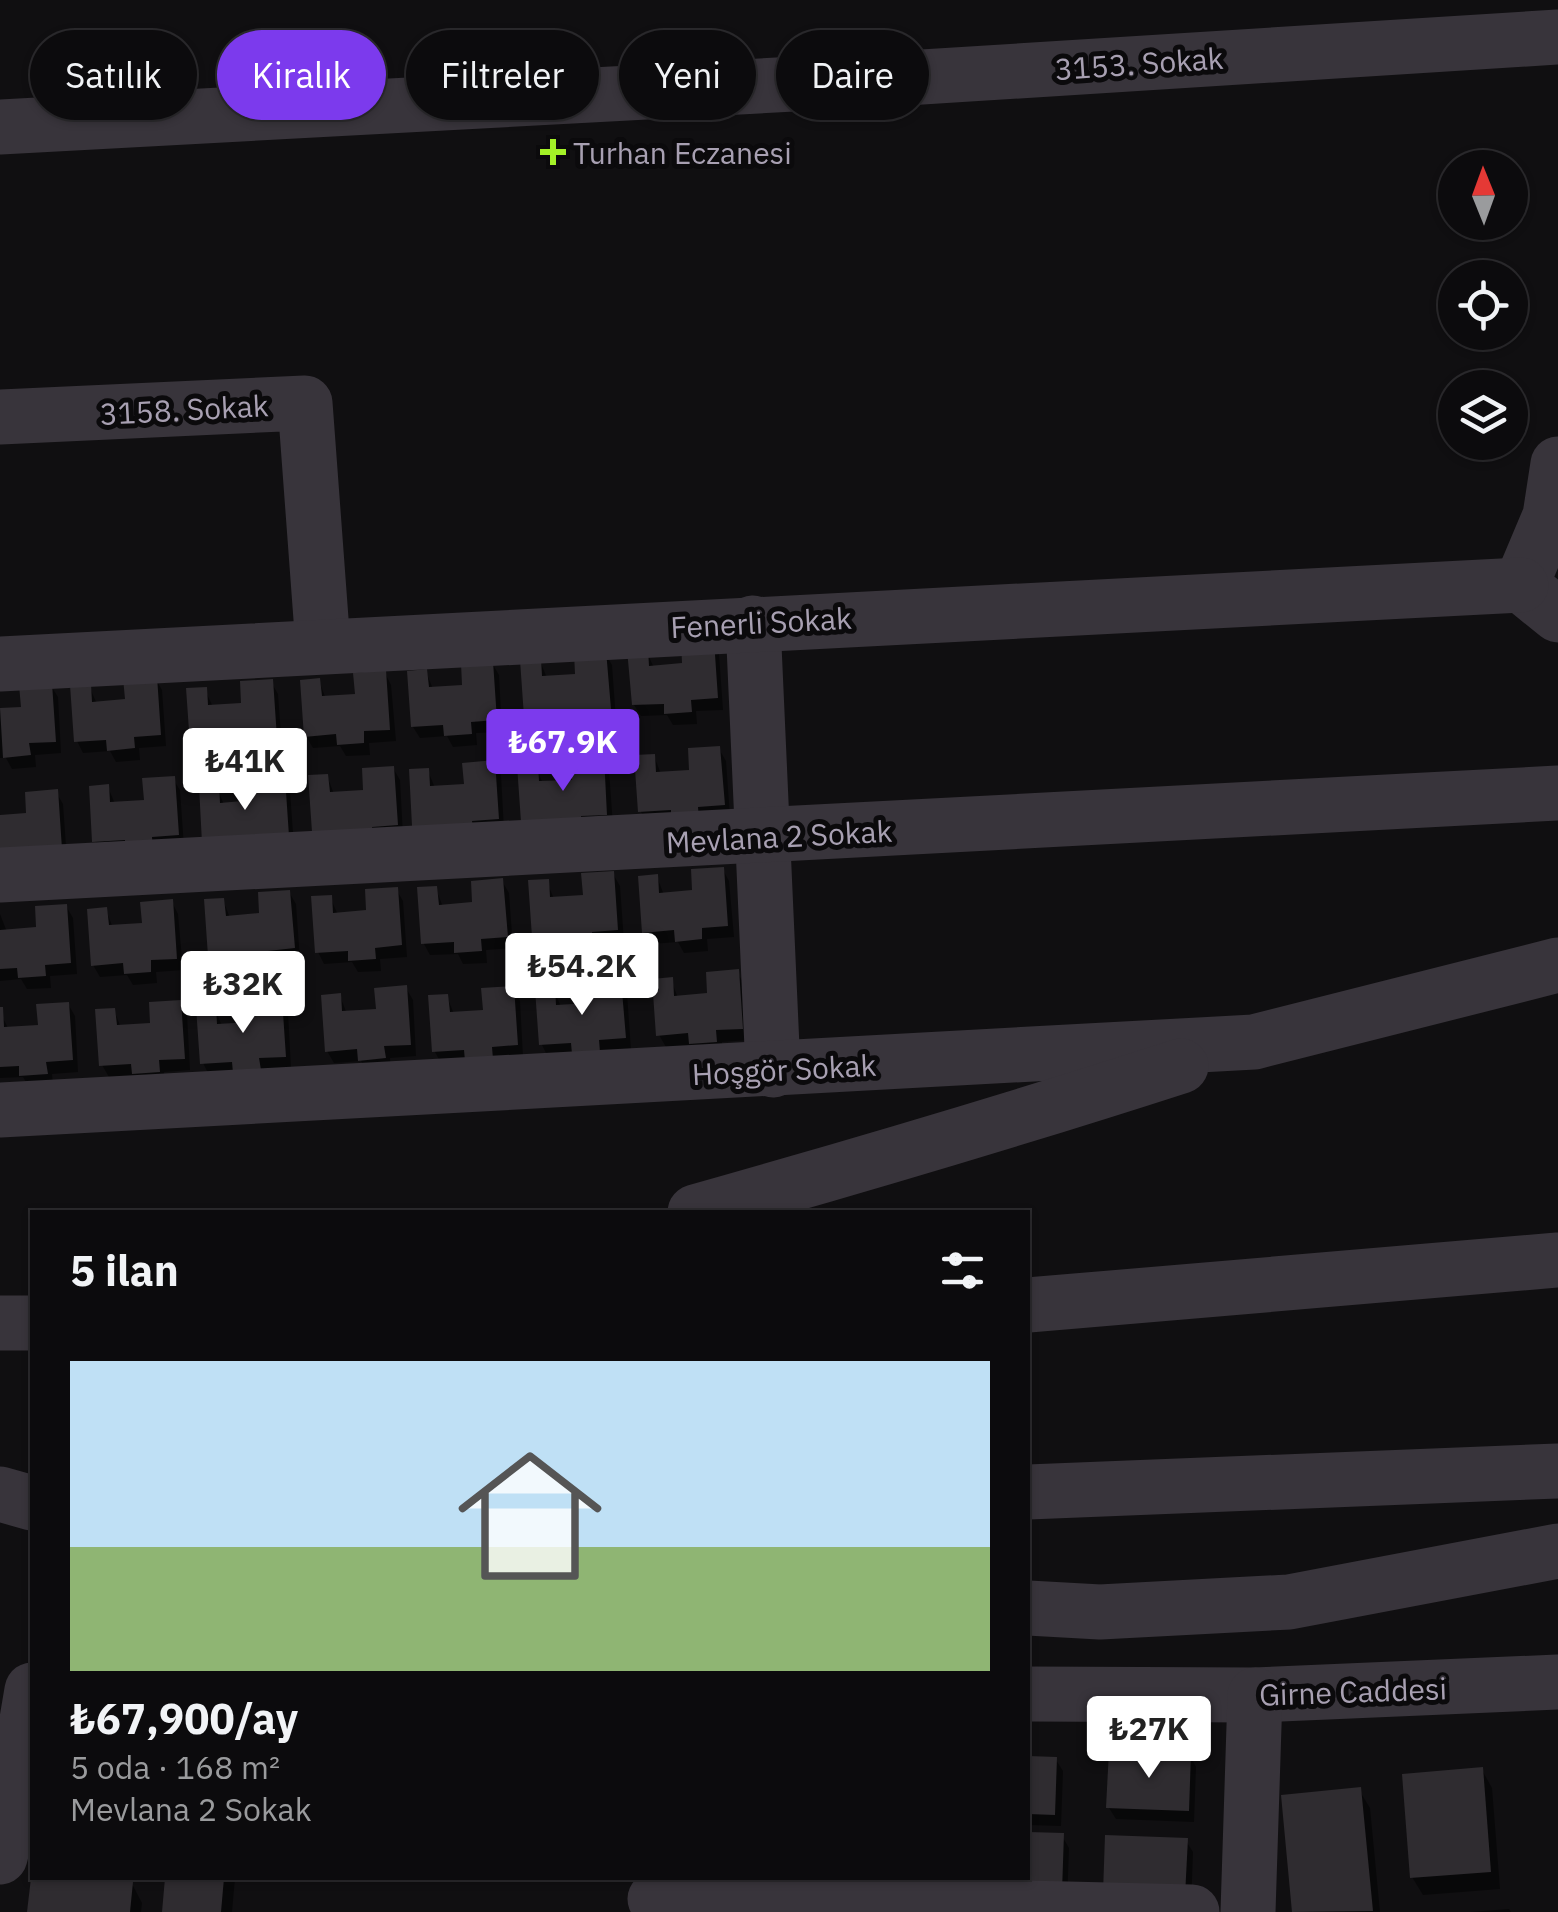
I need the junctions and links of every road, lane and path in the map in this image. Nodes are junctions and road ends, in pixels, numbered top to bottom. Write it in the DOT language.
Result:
graph roads {
  1 [pos="1558,37"];
  2 [pos="0,127"];
  3 [pos="0,418"];
  4 [pos="1558,464"];
  5 [pos="1540,600"];
  6 [pos="753,622"];
  7 [pos="323,646"];
  8 [pos="0,664"];
  9 [pos="1558,794"];
  10 [pos="763,837"];
  11 [pos="0,874"];
  12 [pos="1558,965"];
  13 [pos="1254,1042"];
  14 [pos="773,1070"];
  15 [pos="0,1110"];
  16 [pos="703,1210"];
  17 [pos="1558,1260"];
  18 [pos="1030,1305"];
  19 [pos="30,1323"];
  20 [pos="0,1324"];
  21 [pos="1558,1470"];
  22 [pos="1030,1492"];
  23 [pos="0,1494"];
  24 [pos="30,1503"];
  25 [pos="1558,1552"];
  26 [pos="1030,1608"];
  27 [pos="1558,1682"];
  28 [pos="1030,1694"];
  29 [pos="1255,1696"];
  30 [pos="30,1702"];
  31 [pos="0,1857"];
  32 [pos="656,1896"];
  33 [pos="1192,1912"];
  34 [pos="1248,1912"];
  1 -- 2 [label="street, 3153. Sokak"];
  3 -- 7 [label="street, 3158. Sokak"];
  4 -- 5 [label="street"];
  5 -- 6 [label="street, Fenerli Sokak"];
  6 -- 7 [label="street, Fenerli Sokak"];
  6 -- 10 [label="street"];
  7 -- 8 [label="street, Fenerli Sokak"];
  9 -- 10 [label="street, Mevlana 2 Sokak"];
  10 -- 11 [label="street, Mevlana 2 Sokak"];
  10 -- 14 [label="street"];
  12 -- 13 [label="street, Hoşgör Sokak"];
  13 -- 14 [label="street, Hoşgör Sokak"];
  13 -- 16 [label="street"];
  14 -- 15 [label="street, Hoşgör Sokak"];
  17 -- 18 [label="street"];
  19 -- 20 [label="street"];
  21 -- 22 [label="street"];
  23 -- 24 [label="street"];
  25 -- 26 [label="street"];
  27 -- 29 [label="street, Girne Caddesi"];
  28 -- 29 [label="street, Girne Caddesi"];
  29 -- 34 [label="street"];
  30 -- 31 [label="street"];
  32 -- 33 [label="street"];
}
